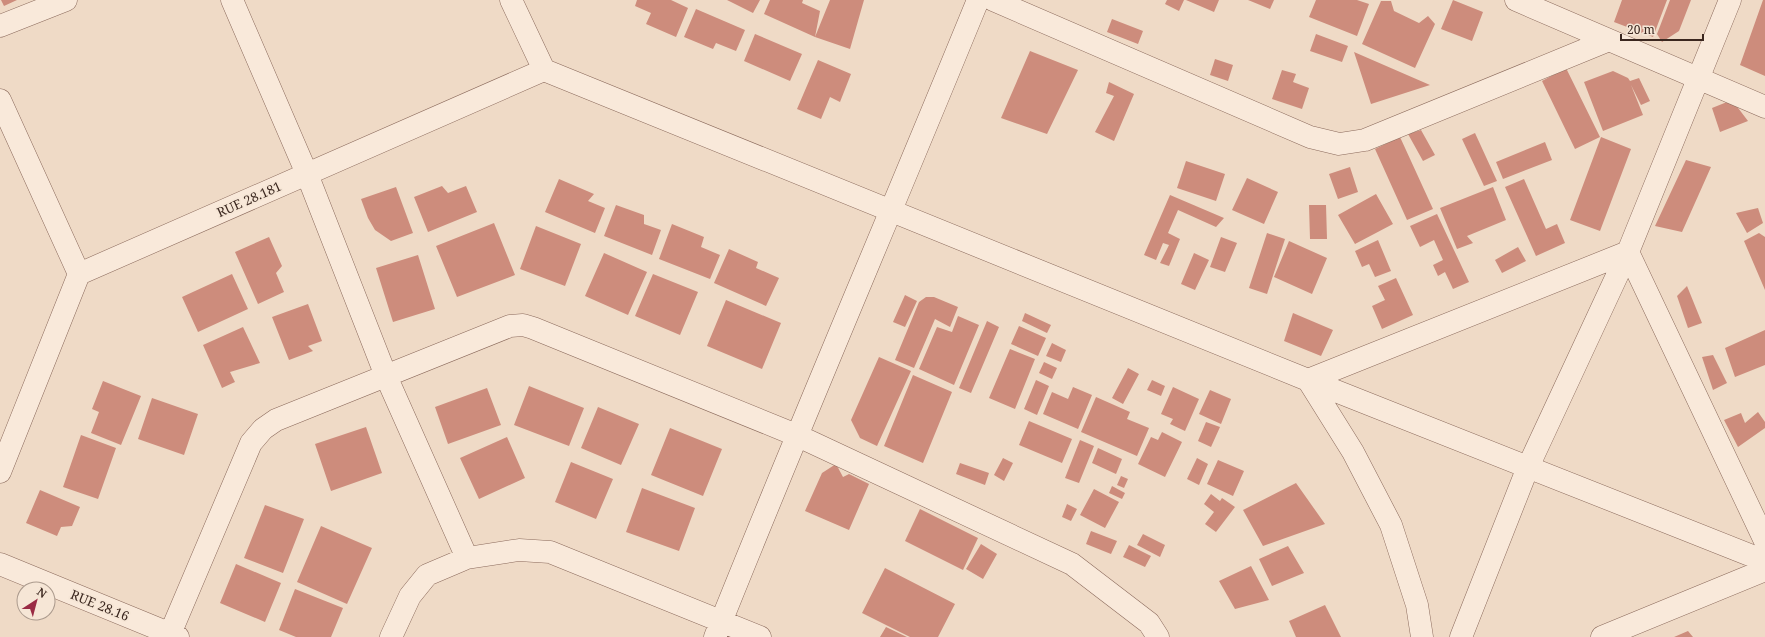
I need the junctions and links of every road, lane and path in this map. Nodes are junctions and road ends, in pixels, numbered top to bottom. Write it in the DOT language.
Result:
graph roads {
  1 [pos="66,0"];
  2 [pos="232,0"];
  3 [pos="510,0"];
  4 [pos="978,0"];
  5 [pos="993,0"];
  6 [pos="1516,0"];
  7 [pos="1730,0"];
  8 [pos="0,26"];
  9 [pos="1609,40"];
  10 [pos="544,70"];
  11 [pos="1699,78"];
  12 [pos="0,100"];
  13 [pos="1765,107"];
  14 [pos="307,174"];
  15 [pos="892,211"];
  16 [pos="1628,252"];
  17 [pos="79,274"];
  18 [pos="386,376"];
  19 [pos="1308,380"];
  20 [pos="796,435"];
  21 [pos="1528,467"];
  22 [pos="0,472"];
  23 [pos="1765,541"];
  24 [pos="467,558"];
  25 [pos="1765,561"];
  26 [pos="0,564"];
  27 [pos="1765,570"];
  28 [pos="718,629"];
  29 [pos="174,635"];
  30 [pos="392,637"];
  31 [pos="760,637"];
  32 [pos="1158,637"];
  33 [pos="1422,637"];
  34 [pos="1461,637"];
  35 [pos="1602,637"];
  1 -- 8 [label="street"];
  2 -- 14 [label="street"];
  3 -- 10 [label="street"];
  4 -- 15 [label="street"];
  5 -- 9 [label="street"];
  6 -- 9 [label="street"];
  7 -- 11 [label="street"];
  9 -- 11 [label="street"];
  10 -- 14 [label="street, RUE 28.181"];
  10 -- 15 [label="street"];
  11 -- 13 [label="street"];
  11 -- 16 [label="street"];
  12 -- 17 [label="street"];
  14 -- 17 [label="street, RUE 28.181"];
  14 -- 18 [label="street"];
  15 -- 19 [label="street"];
  15 -- 20 [label="street"];
  16 -- 19 [label="street"];
  16 -- 21 [label="street"];
  16 -- 23 [label="street"];
  17 -- 22 [label="street"];
  18 -- 20 [label="street"];
  18 -- 24 [label="street"];
  18 -- 29 [label="street"];
  19 -- 21 [label="street"];
  19 -- 33 [label="street"];
  20 -- 28 [label="street"];
  20 -- 32 [label="street"];
  21 -- 25 [label="street"];
  21 -- 34 [label="street"];
  24 -- 28 [label="street"];
  24 -- 30 [label="street"];
  26 -- 29 [label="street, RUE 28.16"];
  27 -- 35 [label="street"];
  28 -- 31 [label="street"];
}
